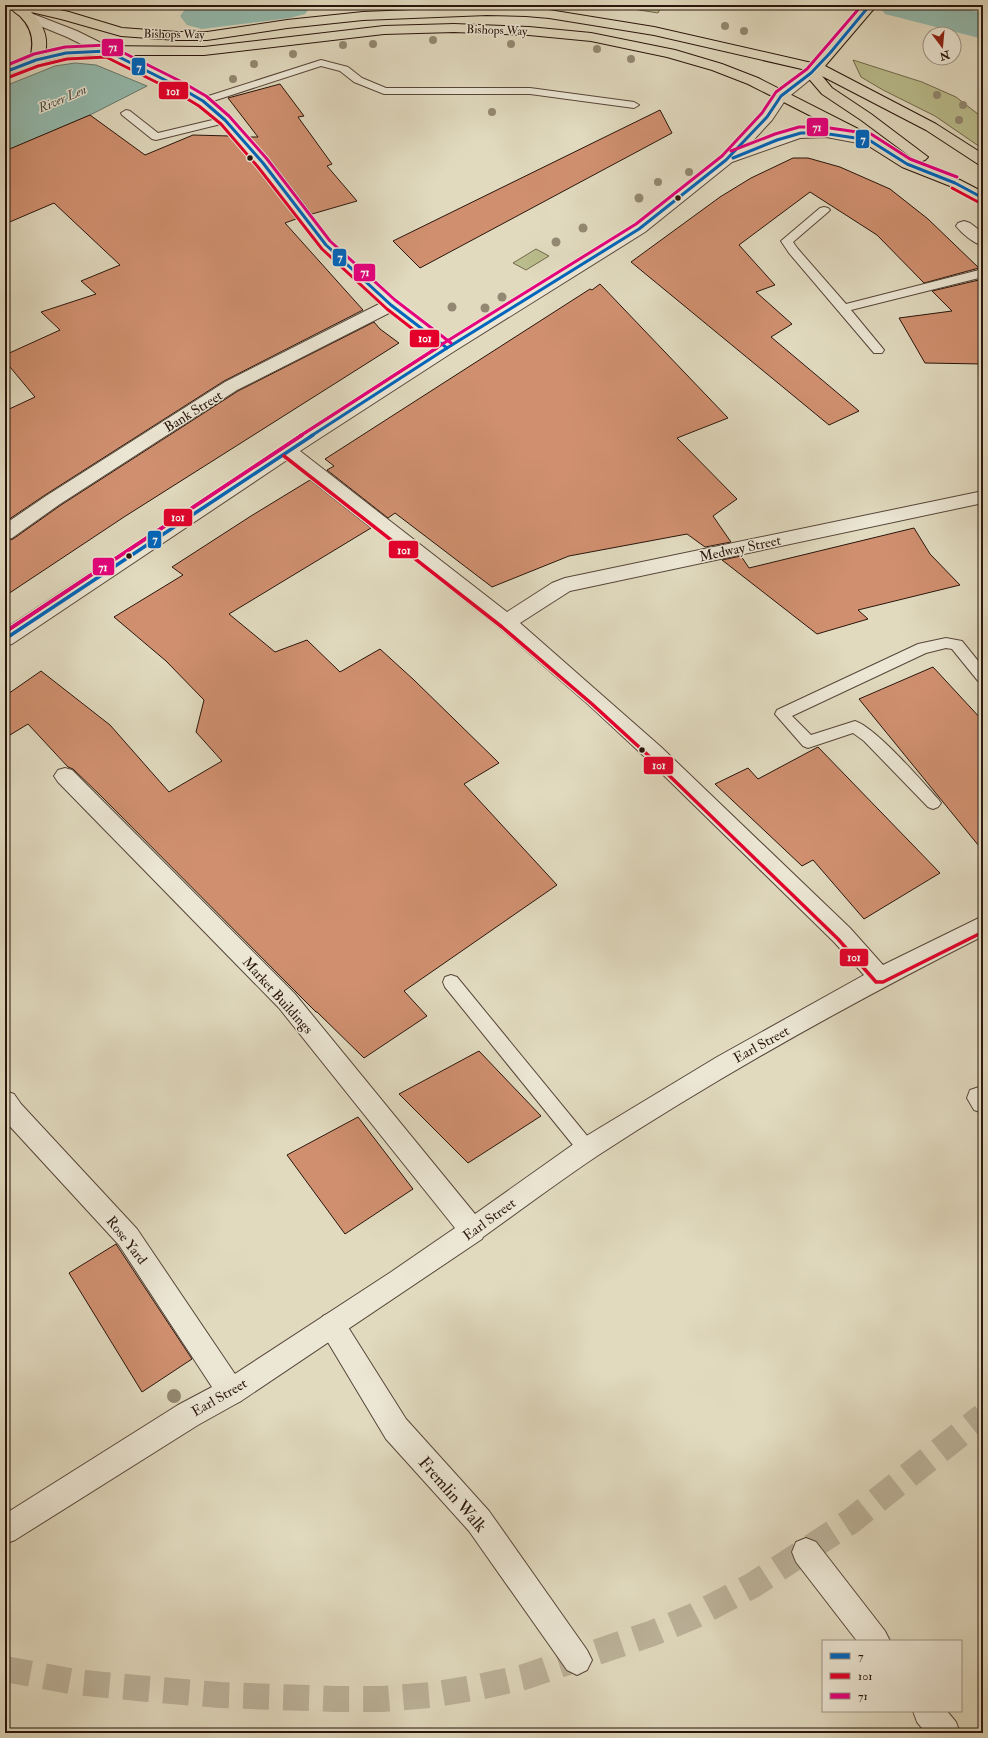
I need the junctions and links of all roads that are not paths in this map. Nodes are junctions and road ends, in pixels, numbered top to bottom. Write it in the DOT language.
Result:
graph roads {
  1 [pos="16,5"];
  2 [pos="870,5"];
  3 [pos="28,16"];
  4 [pos="107,51"];
  5 [pos="36,60"];
  6 [pos="814,70"];
  7 [pos="5,72"];
  8 [pos="781,96"];
  9 [pos="203,101"];
  10 [pos="634,104"];
  11 [pos="126,113"];
  12 [pos="225,120"];
  13 [pos="868,140"];
  14 [pos="726,160"];
  15 [pos="983,162"];
  16 [pos="955,183"];
  17 [pos="983,198"];
  18 [pos="824,210"];
  19 [pos="964,226"];
  20 [pos="983,241"];
  21 [pos="983,273"];
  22 [pos="391,305"];
  23 [pos="843,308"];
  24 [pos="447,348"];
  25 [pos="878,350"];
  26 [pos="288,451"];
  27 [pos="983,496"];
  28 [pos="5,533"];
  29 [pos="506,622"];
  30 [pos="5,639"];
  31 [pos="983,677"];
  32 [pos="65,776"];
  33 [pos="933,803"];
  34 [pos="983,925"];
  35 [pos="880,978"];
  36 [pos="451,982"];
  37 [pos="5,1102"];
  38 [pos="587,1149"];
  39 [pos="472,1231"];
  40 [pos="332,1325"];
  41 [pos="230,1392"];
  42 [pos="5,1530"];
  43 [pos="806,1552"];
  44 [pos="874,1640"];
  45 [pos="577,1660"];
  46 [pos="929,1712"];
  47 [pos="945,1733"];
  1 -- 3 [label="highway"];
  1 -- 6 [label="highway, Bishops Way"];
  2 -- 6 [label="highway"];
  3 -- 4 [label="street"];
  3 -- 5 [label="highway"];
  4 -- 5 [label="highway, Bishops Way"];
  4 -- 8 [label="highway, Bishops Way"];
  4 -- 9 [label="street"];
  5 -- 7 [label="highway, Bishops Way"];
  6 -- 8 [label="street"];
  6 -- 15 [label="highway, Bishops Way"];
  6 -- 16 [label="highway"];
  8 -- 13 [label="highway, Bishops Way"];
  8 -- 14 [label="street"];
  9 -- 10 [label="lane"];
  9 -- 12 [label="street"];
  11 -- 12 [label="lane"];
  12 -- 22 [label="street"];
  13 -- 14 [label="street"];
  13 -- 16 [label="highway, Bishops Way"];
  14 -- 24 [label="street"];
  16 -- 17 [label="highway"];
  18 -- 23 [label="lane"];
  19 -- 20 [label="street"];
  21 -- 23 [label="lane"];
  22 -- 24 [label="street"];
  22 -- 28 [label="street, Bank Street"];
  23 -- 25 [label="lane"];
  24 -- 26 [label="street"];
  26 -- 29 [label="street"];
  26 -- 30 [label="street"];
  27 -- 29 [label="street, Medway Street"];
  29 -- 35 [label="street"];
  31 -- 33 [label="lane"];
  32 -- 39 [label="street, Market Buildings"];
  34 -- 35 [label="street, Earl Street"];
  35 -- 38 [label="street, Earl Street"];
  36 -- 38 [label="lane"];
  37 -- 41 [label="street, Rose Yard"];
  38 -- 39 [label="street, Earl Street"];
  39 -- 40 [label="street, Earl Street"];
  40 -- 41 [label="street, Earl Street"];
  40 -- 45 [label="street, Fremlin Walk"];
  41 -- 42 [label="street, Earl Street"];
  43 -- 44 [label="street"];
  46 -- 47 [label="street"];
}
